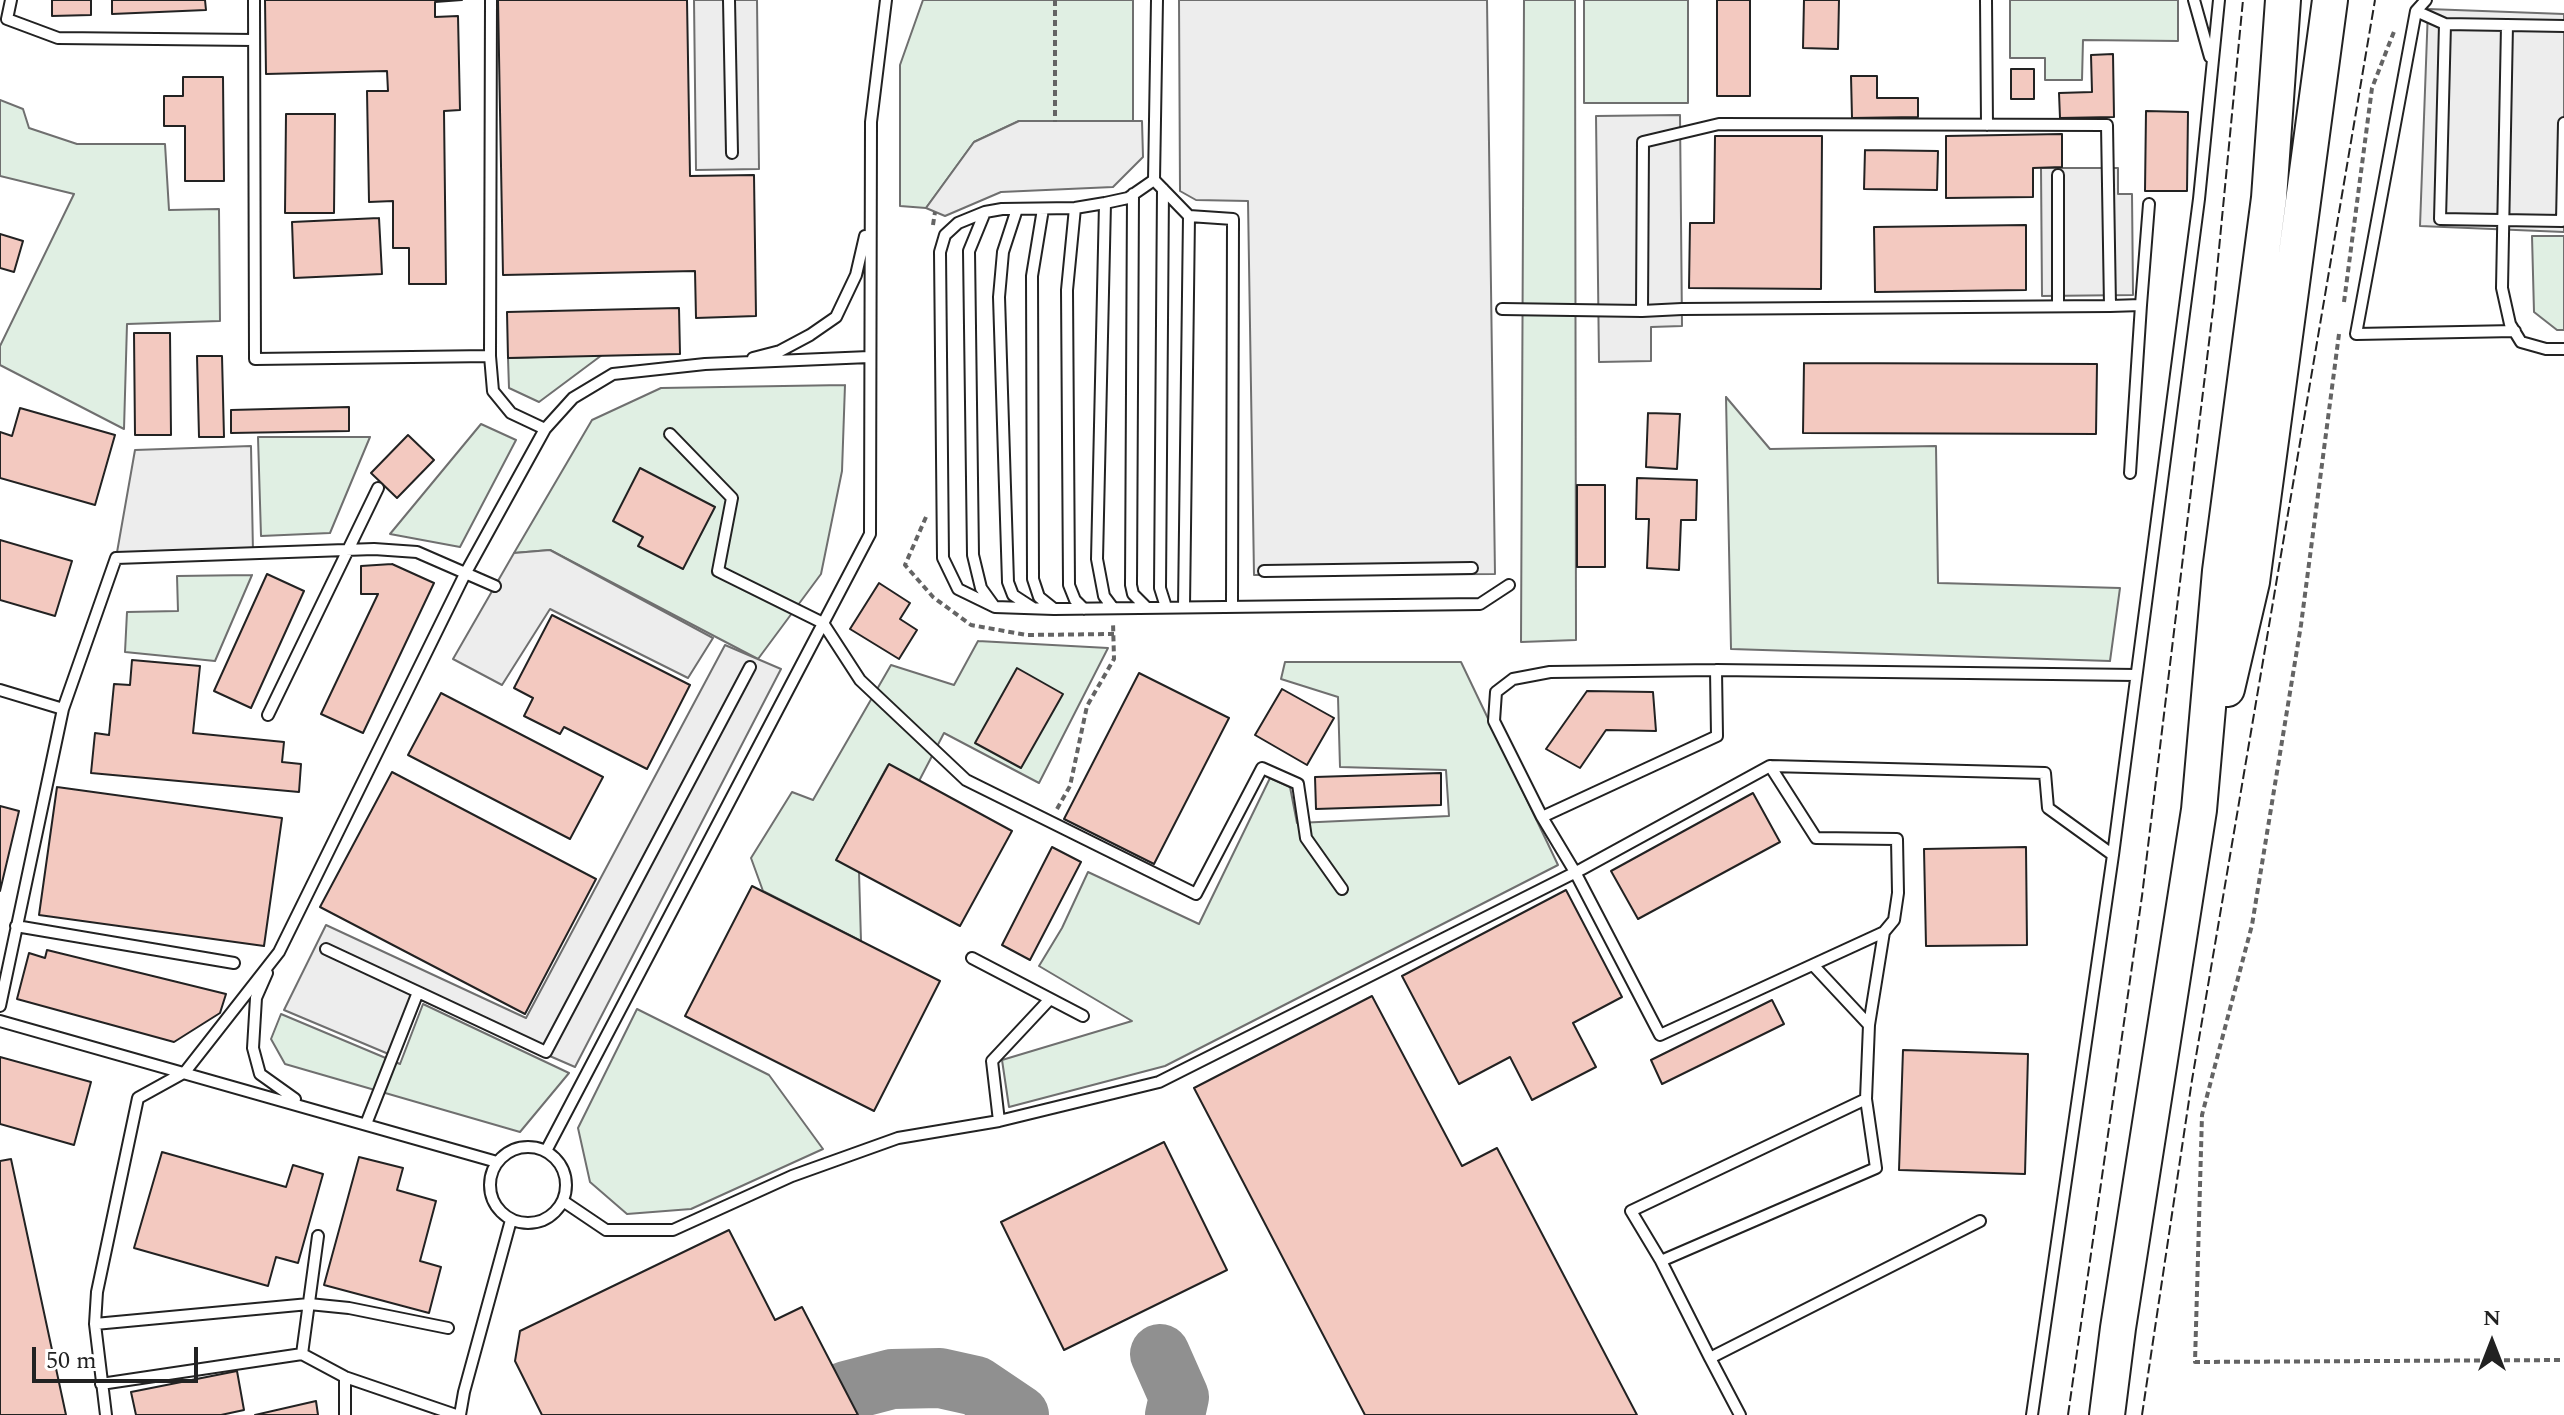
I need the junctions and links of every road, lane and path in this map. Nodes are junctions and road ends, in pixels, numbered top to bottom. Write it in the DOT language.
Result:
graph roads {
  1 [pos="11,0"];
  2 [pos="254,0"];
  3 [pos="491,0"];
  4 [pos="729,0"];
  5 [pos="886,0"];
  6 [pos="893,0"];
  7 [pos="1055,0"];
  8 [pos="1157,0"];
  9 [pos="1986,0"];
  10 [pos="2194,0"];
  11 [pos="2219,0"];
  12 [pos="2283,0"];
  13 [pos="2330,0"];
  14 [pos="2426,0"];
  15 [pos="2416,11"];
  16 [pos="883,17"];
  17 [pos="2445,24"];
  18 [pos="2507,25"];
  19 [pos="2564,26"];
  20 [pos="2394,29"];
  21 [pos="254,40"];
  22 [pos="2212,63"];
  23 [pos="1055,122"];
  24 [pos="2564,123"];
  25 [pos="1987,125"];
  26 [pos="732,153"];
  27 [pos="2058,175"];
  28 [pos="1154,180"];
  29 [pos="1163,189"];
  30 [pos="1133,194"];
  31 [pos="1105,203"];
  32 [pos="2149,204"];
  33 [pos="1075,208"];
  34 [pos="1017,209"];
  35 [pos="1043,209"];
  36 [pos="985,212"];
  37 [pos="870,215"];
  38 [pos="1189,216"];
  39 [pos="2503,220"];
  40 [pos="2343,304"];
  41 [pos="2141,305"];
  42 [pos="2058,306"];
  43 [pos="2110,306"];
  44 [pos="1502,309"];
  45 [pos="1642,311"];
  46 [pos="2515,331"];
  47 [pos="2339,334"];
  48 [pos="2564,349"];
  49 [pos="490,356"];
  50 [pos="869,357"];
  51 [pos="732,363"];
  52 [pos="545,429"];
  53 [pos="670,434"];
  54 [pos="2130,473"];
  55 [pos="378,488"];
  56 [pos="348,550"];
  57 [pos="1472,568"];
  58 [pos="1264,571"];
  59 [pos="465,574"];
  60 [pos="1509,585"];
  61 [pos="495,586"];
  62 [pos="1232,606"];
  63 [pos="995,607"];
  64 [pos="1146,607"];
  65 [pos="1166,607"];
  66 [pos="1184,607"];
  67 [pos="1113,608"];
  68 [pos="1034,609"];
  69 [pos="1054,609"];
  70 [pos="1084,609"];
  71 [pos="823,623"];
  72 [pos="750,667"];
  73 [pos="1716,670"];
  74 [pos="2136,675"];
  75 [pos="0,690"];
  76 [pos="63,709"];
  77 [pos="268,715"];
  78 [pos="1770,766"];
  79 [pos="2199,810"];
  80 [pos="1542,817"];
  81 [pos="1050,821"];
  82 [pos="2113,855"];
  83 [pos="1575,872"];
  84 [pos="1342,889"];
  85 [pos="16,926"];
  86 [pos="1884,932"];
  87 [pos="326,949"];
  88 [pos="972,958"];
  89 [pos="273,960"];
  90 [pos="234,963"];
  91 [pos="1813,965"];
  92 [pos="418,992"];
  93 [pos="1050,999"];
  94 [pos="0,1006"];
  95 [pos="1083,1016"];
  96 [pos="0,1021"];
  97 [pos="1869,1025"];
  98 [pos="185,1072"];
  99 [pos="1866,1099"];
  100 [pos="310,1108"];
  101 [pos="999,1121"];
  102 [pos="366,1124"];
  103 [pos="546,1151"];
  104 [pos="497,1162"];
  105 [pos="563,1201"];
  106 [pos="511,1220"];
  107 [pos="1980,1221"];
  108 [pos="318,1236"];
  109 [pos="1661,1261"];
  110 [pos="309,1304"];
  111 [pos="95,1324"];
  112 [pos="448,1328"];
  113 [pos="302,1354"];
  114 [pos="1710,1358"];
  115 [pos="2564,1360"];
  116 [pos="345,1377"];
  117 [pos="101,1384"];
  118 [pos="106,1415"];
  119 [pos="345,1415"];
  120 [pos="458,1415"];
  121 [pos="1740,1415"];
  122 [pos="2032,1415"];
  123 [pos="2107,1415"];
  1 -- 21 [label="lane"];
  2 -- 21 [label="lane"];
  3 -- 49 [label="lane"];
  4 -- 26 [label="lane"];
  5 -- 16 [label="lane"];
  6 -- 16 [label="lane"];
  7 -- 23 [label="path"];
  8 -- 28 [label="lane"];
  9 -- 25 [label="lane"];
  10 -- 22 [label="lane"];
  11 -- 22 [label="lane"];
  12 -- 79 [label="highway"];
  13 -- 79 [label="highway"];
  14 -- 15 [label="lane"];
  15 -- 17 [label="lane"];
  15 -- 46 [label="lane"];
  16 -- 37 [label="lane"];
  17 -- 18 [label="lane"];
  17 -- 39 [label="lane"];
  18 -- 19 [label="lane"];
  18 -- 39 [label="lane"];
  20 -- 40 [label="path"];
  21 -- 49 [label="lane"];
  22 -- 74 [label="lane"];
  24 -- 39 [label="lane"];
  25 -- 43 [label="lane"];
  25 -- 45 [label="lane"];
  27 -- 42 [label="lane"];
  28 -- 29 [label="lane"];
  28 -- 30 [label="lane"];
  29 -- 38 [label="lane"];
  29 -- 65 [label="lane"];
  30 -- 31 [label="lane"];
  30 -- 64 [label="lane"];
  31 -- 33 [label="lane"];
  31 -- 67 [label="lane"];
  32 -- 41 [label="lane"];
  33 -- 35 [label="lane"];
  33 -- 70 [label="lane"];
  34 -- 35 [label="lane"];
  34 -- 36 [label="lane"];
  34 -- 68 [label="lane"];
  35 -- 69 [label="lane"];
  36 -- 63 [label="lane"];
  36 -- 63 [label="lane"];
  37 -- 50 [label="lane"];
  37 -- 51 [label="lane"];
  38 -- 62 [label="lane"];
  38 -- 66 [label="lane"];
  39 -- 46 [label="lane"];
  41 -- 43 [label="lane"];
  41 -- 54 [label="lane"];
  42 -- 43 [label="lane"];
  42 -- 45 [label="lane"];
  44 -- 45 [label="lane"];
  46 -- 48 [label="lane"];
  47 -- 115 [label="path"];
  49 -- 52 [label="lane"];
  50 -- 51 [label="lane"];
  50 -- 71 [label="lane"];
  51 -- 52 [label="lane"];
  52 -- 59 [label="lane"];
  53 -- 71 [label="lane"];
  55 -- 56 [label="lane"];
  56 -- 59 [label="lane"];
  56 -- 76 [label="lane"];
  56 -- 77 [label="lane"];
  57 -- 58 [label="lane"];
  59 -- 61 [label="lane"];
  59 -- 89 [label="lane"];
  60 -- 62 [label="lane"];
  62 -- 66 [label="lane"];
  63 -- 68 [label="lane"];
  64 -- 65 [label="lane"];
  64 -- 67 [label="lane"];
  65 -- 66 [label="lane"];
  67 -- 70 [label="lane"];
  67 -- 81 [label="path"];
  68 -- 69 [label="lane"];
  69 -- 70 [label="lane"];
  71 -- 81 [label="lane"];
  71 -- 103 [label="lane"];
  72 -- 92 [label="lane"];
  73 -- 74 [label="lane"];
  73 -- 80 [label="lane"];
  73 -- 80 [label="lane"];
  74 -- 82 [label="lane"];
  75 -- 76 [label="lane"];
  76 -- 85 [label="lane"];
  78 -- 82 [label="lane"];
  78 -- 83 [label="lane"];
  78 -- 86 [label="lane"];
  79 -- 123 [label="highway"];
  80 -- 83 [label="lane"];
  81 -- 84 [label="lane"];
  82 -- 122 [label="lane"];
  83 -- 91 [label="lane"];
  83 -- 101 [label="lane"];
  85 -- 90 [label="lane"];
  85 -- 94 [label="lane"];
  86 -- 91 [label="lane"];
  86 -- 97 [label="lane"];
  87 -- 92 [label="lane"];
  88 -- 93 [label="lane"];
  89 -- 98 [label="lane"];
  89 -- 100 [label="lane"];
  91 -- 97 [label="lane"];
  92 -- 102 [label="lane"];
  93 -- 95 [label="lane"];
  93 -- 101 [label="lane"];
  96 -- 98 [label="lane"];
  97 -- 99 [label="lane"];
  98 -- 100 [label="lane"];
  98 -- 111 [label="lane"];
  99 -- 109 [label="lane"];
  99 -- 109 [label="lane"];
  100 -- 102 [label="lane"];
  101 -- 105 [label="lane"];
  102 -- 104 [label="lane"];
  103 -- 104 [label="lane"];
  103 -- 105 [label="lane"];
  104 -- 106 [label="lane"];
  105 -- 106 [label="lane"];
  106 -- 120 [label="lane"];
  107 -- 114 [label="lane"];
  108 -- 110 [label="lane"];
  109 -- 114 [label="lane"];
  110 -- 111 [label="lane"];
  110 -- 112 [label="lane"];
  110 -- 113 [label="lane"];
  111 -- 117 [label="lane"];
  113 -- 116 [label="lane"];
  113 -- 117 [label="lane"];
  114 -- 121 [label="lane"];
  116 -- 119 [label="lane"];
  116 -- 120 [label="lane"];
  117 -- 118 [label="lane"];
}
